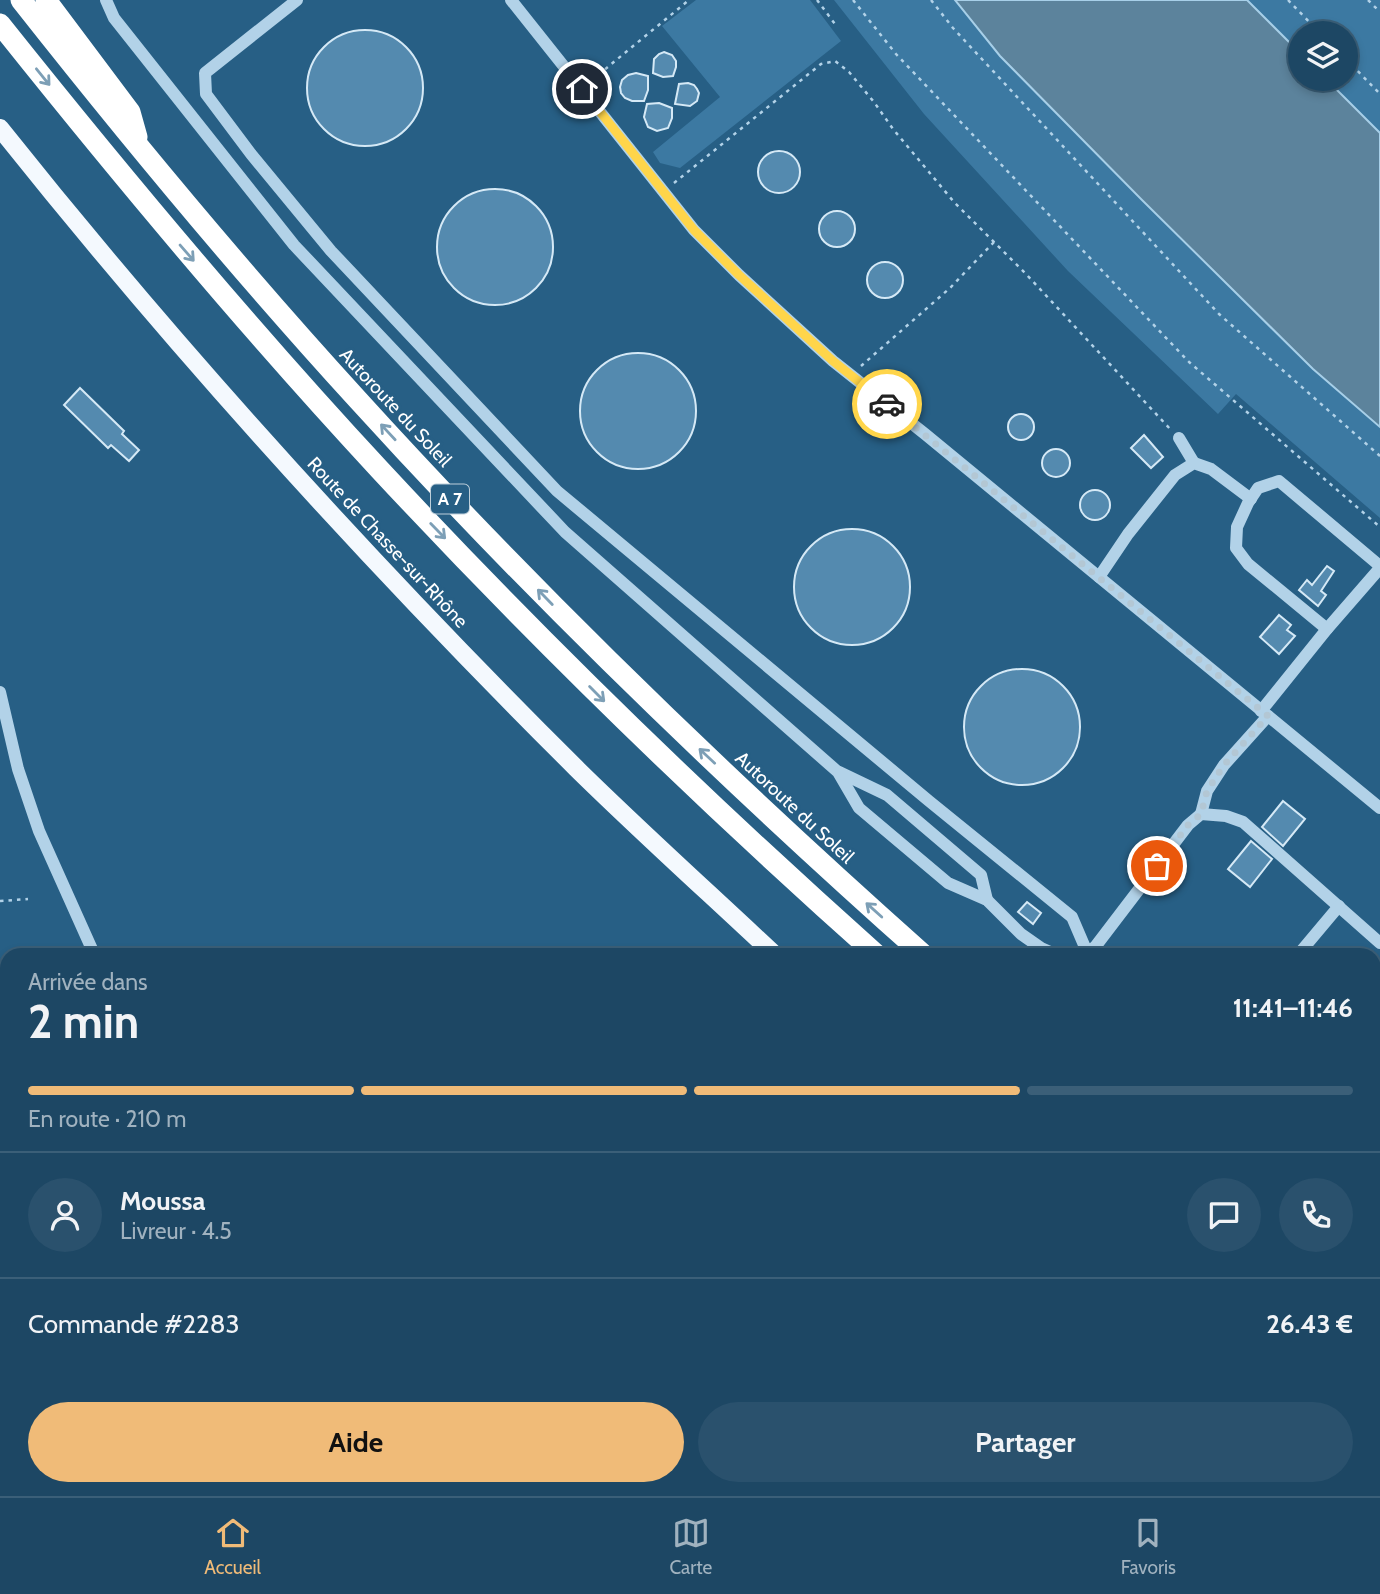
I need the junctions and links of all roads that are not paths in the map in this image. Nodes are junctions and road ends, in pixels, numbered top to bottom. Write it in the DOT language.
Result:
graph roads {
  1 [pos="21,0"];
  2 [pos="46,0"];
  3 [pos="106,0"];
  4 [pos="297,0"];
  5 [pos="511,0"];
  6 [pos="0,24"];
  7 [pos="0,128"];
  8 [pos="141,150"];
  9 [pos="1179,438"];
  10 [pos="1194,463"];
  11 [pos="1251,499"];
  12 [pos="1380,567"];
  13 [pos="1099,578"];
  14 [pos="1327,629"];
  15 [pos="0,692"];
  16 [pos="1265,714"];
  17 [pos="838,772"];
  18 [pos="1380,808"];
  19 [pos="1201,814"];
  20 [pos="987,900"];
  21 [pos="1339,906"];
  22 [pos="1380,943"];
  23 [pos="91,948"];
  24 [pos="767,948"];
  25 [pos="869,948"];
  26 [pos="916,948"];
  27 [pos="1041,948"];
  28 [pos="1082,948"];
  29 [pos="1093,948"];
  30 [pos="1304,948"];
  1 -- 8 [label="highway, Autoroute du Soleil / A 7"];
  2 -- 8 [label="highway"];
  3 -- 17 [label="street"];
  4 -- 28 [label="street"];
  5 -- 13 [label="street"];
  6 -- 25 [label="highway, A 7, one-way"];
  7 -- 24 [label="main road, Route de Chasse-sur-Rhône"];
  26 -- 8 [label="highway, Autoroute du Soleil / A 7, one-way"];
  9 -- 10 [label="street"];
  10 -- 11 [label="street"];
  10 -- 13 [label="street"];
  11 -- 12 [label="street"];
  11 -- 14 [label="street"];
  12 -- 14 [label="street"];
  13 -- 16 [label="street"];
  14 -- 16 [label="street"];
  15 -- 23 [label="street"];
  16 -- 18 [label="street"];
  16 -- 19 [label="street"];
  17 -- 20 [label="street"];
  17 -- 20 [label="street"];
  19 -- 21 [label="street"];
  19 -- 29 [label="street"];
  20 -- 27 [label="street"];
  21 -- 22 [label="street"];
  21 -- 30 [label="street"];
}
